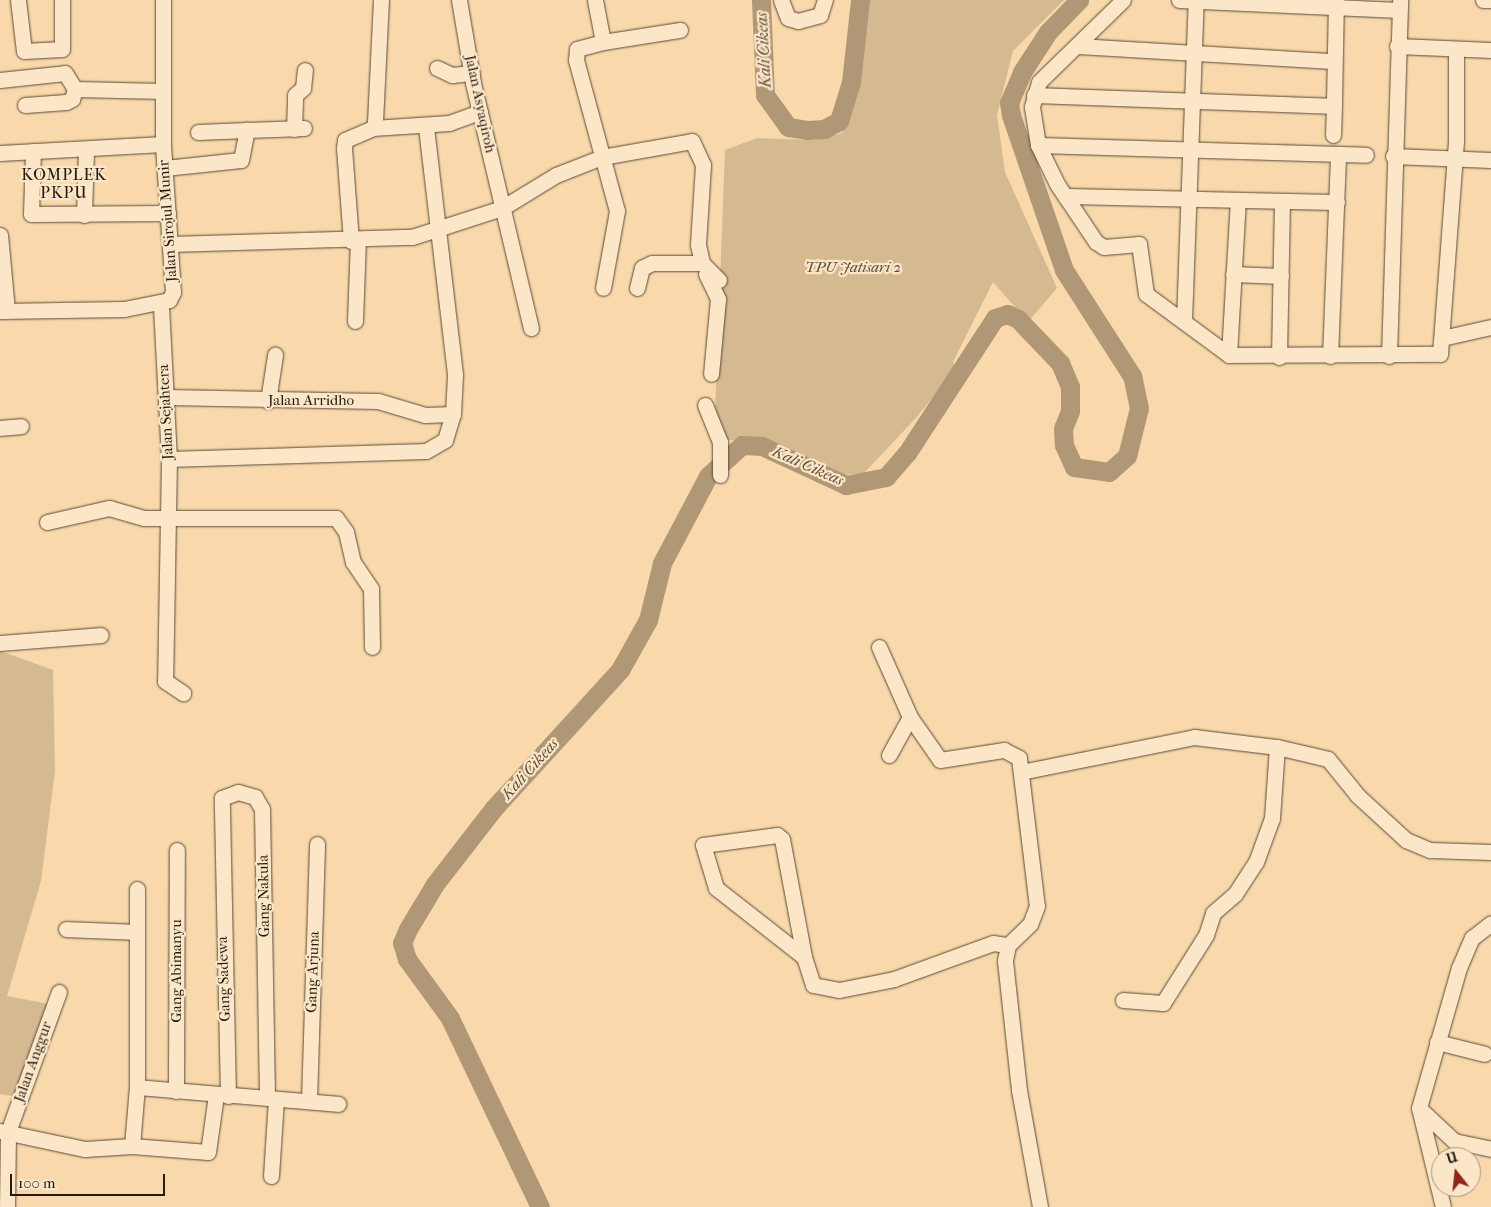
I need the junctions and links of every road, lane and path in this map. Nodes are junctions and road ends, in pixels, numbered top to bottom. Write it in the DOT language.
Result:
graph roads {
  1 [pos="18,0"];
  2 [pos="62,0"];
  3 [pos="163,0"];
  4 [pos="381,0"];
  5 [pos="459,0"];
  6 [pos="594,0"];
  7 [pos="781,0"];
  8 [pos="824,0"];
  9 [pos="1123,0"];
  10 [pos="1179,0"];
  11 [pos="1483,0"];
  12 [pos="1491,0"];
  13 [pos="1196,1"];
  14 [pos="1279,2"];
  15 [pos="1335,4"];
  16 [pos="1400,5"];
  17 [pos="680,30"];
  18 [pos="603,42"];
  19 [pos="1078,46"];
  20 [pos="1397,46"];
  21 [pos="1456,49"];
  22 [pos="1491,50"];
  23 [pos="1194,52"];
  24 [pos="1333,62"];
  25 [pos="438,68"];
  26 [pos="305,70"];
  27 [pos="472,73"];
  28 [pos="0,80"];
  29 [pos="75,89"];
  30 [pos="163,91"];
  31 [pos="1034,95"];
  32 [pos="1192,100"];
  33 [pos="1334,103"];
  34 [pos="25,105"];
  35 [pos="480,112"];
  36 [pos="426,126"];
  37 [pos="373,128"];
  38 [pos="248,130"];
  39 [pos="198,132"];
  40 [pos="1332,135"];
  41 [pos="163,144"];
  42 [pos="1038,145"];
  43 [pos="1190,148"];
  44 [pos="33,151"];
  45 [pos="86,151"];
  46 [pos="0,153"];
  47 [pos="1338,154"];
  48 [pos="1366,155"];
  49 [pos="1393,156"];
  50 [pos="602,157"];
  51 [pos="1453,159"];
  52 [pos="1491,160"];
  53 [pos="165,168"];
  54 [pos="1065,196"];
  55 [pos="1189,197"];
  56 [pos="1238,200"];
  57 [pos="1282,201"];
  58 [pos="1337,202"];
  59 [pos="502,208"];
  60 [pos="168,213"];
  61 [pos="84,215"];
  62 [pos="439,228"];
  63 [pos="0,235"];
  64 [pos="354,241"];
  65 [pos="170,244"];
  66 [pos="704,266"];
  67 [pos="1234,274"];
  68 [pos="1281,276"];
  69 [pos="719,280"];
  70 [pos="603,288"];
  71 [pos="637,288"];
  72 [pos="160,306"];
  73 [pos="4,311"];
  74 [pos="1184,321"];
  75 [pos="355,322"];
  76 [pos="1491,327"];
  77 [pos="531,328"];
  78 [pos="1442,338"];
  79 [pos="275,355"];
  80 [pos="1229,355"];
  81 [pos="1330,356"];
  82 [pos="1389,356"];
  83 [pos="1279,357"];
  84 [pos="711,374"];
  85 [pos="166,397"];
  86 [pos="268,401"];
  87 [pos="705,405"];
  88 [pos="453,414"];
  89 [pos="20,426"];
  90 [pos="0,428"];
  91 [pos="169,459"];
  92 [pos="720,474"];
  93 [pos="168,518"];
  94 [pos="47,522"];
  95 [pos="101,634"];
  96 [pos="0,643"];
  97 [pos="372,647"];
  98 [pos="879,647"];
  99 [pos="183,693"];
  100 [pos="910,717"];
  101 [pos="1277,747"];
  102 [pos="889,755"];
  103 [pos="1021,772"];
  104 [pos="317,844"];
  105 [pos="177,850"];
  106 [pos="1491,852"];
  107 [pos="220,862"];
  108 [pos="137,890"];
  109 [pos="1491,923"];
  110 [pos="66,929"];
  111 [pos="137,932"];
  112 [pos="1008,945"];
  113 [pos="804,957"];
  114 [pos="59,992"];
  115 [pos="1123,1000"];
  116 [pos="1437,1042"];
  117 [pos="1485,1054"];
  118 [pos="137,1087"];
  119 [pos="176,1091"];
  120 [pos="222,1095"];
  121 [pos="272,1098"];
  122 [pos="309,1101"];
  123 [pos="338,1104"];
  124 [pos="1419,1108"];
  125 [pos="4,1132"];
  126 [pos="132,1146"];
  127 [pos="1491,1149"];
  128 [pos="271,1176"];
  129 [pos="5,1199"];
  130 [pos="1040,1207"];
  131 [pos="1443,1207"];
  1 -- 2 [label="street"];
  3 -- 30 [label="street, Jalan Sirojul Munir"];
  4 -- 37 [label="street"];
  5 -- 27 [label="street, Jalan Asyaqiroh"];
  6 -- 18 [label="street"];
  7 -- 8 [label="street"];
  9 -- 19 [label="street"];
  10 -- 13 [label="street"];
  11 -- 12 [label="street"];
  13 -- 14 [label="street"];
  13 -- 23 [label="street"];
  14 -- 15 [label="street"];
  15 -- 16 [label="street"];
  15 -- 24 [label="street"];
  16 -- 20 [label="street"];
  17 -- 18 [label="street"];
  18 -- 50 [label="street"];
  19 -- 23 [label="street"];
  19 -- 31 [label="street"];
  20 -- 21 [label="street"];
  20 -- 49 [label="street"];
  21 -- 22 [label="street"];
  21 -- 51 [label="street"];
  23 -- 24 [label="street"];
  23 -- 32 [label="street"];
  24 -- 33 [label="street"];
  25 -- 27 [label="street"];
  26 -- 38 [label="street"];
  27 -- 35 [label="street, Jalan Asyaqiroh"];
  28 -- 29 [label="street"];
  29 -- 30 [label="street"];
  29 -- 34 [label="street"];
  30 -- 41 [label="street, Jalan Sirojul Munir"];
  31 -- 32 [label="street"];
  31 -- 42 [label="street"];
  32 -- 33 [label="street"];
  32 -- 43 [label="street"];
  33 -- 40 [label="street"];
  35 -- 36 [label="street"];
  35 -- 59 [label="street, Jalan Asyaqiroh"];
  36 -- 37 [label="street"];
  36 -- 62 [label="street"];
  37 -- 64 [label="street"];
  38 -- 39 [label="street"];
  38 -- 53 [label="street"];
  41 -- 45 [label="street"];
  41 -- 53 [label="street, Jalan Sirojul Munir"];
  42 -- 43 [label="street"];
  42 -- 54 [label="street"];
  43 -- 47 [label="street"];
  43 -- 55 [label="street"];
  44 -- 45 [label="street"];
  44 -- 46 [label="street"];
  44 -- 61 [label="street"];
  45 -- 61 [label="street"];
  47 -- 48 [label="street"];
  47 -- 58 [label="street"];
  49 -- 51 [label="street"];
  49 -- 82 [label="street"];
  50 -- 59 [label="street"];
  50 -- 66 [label="street"];
  50 -- 70 [label="street"];
  51 -- 52 [label="street"];
  51 -- 78 [label="street"];
  53 -- 60 [label="street, Jalan Sirojul Munir"];
  54 -- 55 [label="street"];
  54 -- 74 [label="street"];
  55 -- 56 [label="street"];
  55 -- 74 [label="street"];
  56 -- 57 [label="street"];
  56 -- 67 [label="street"];
  57 -- 58 [label="street"];
  57 -- 68 [label="street"];
  58 -- 81 [label="street"];
  59 -- 62 [label="street"];
  59 -- 77 [label="street, Jalan Asyaqiroh"];
  60 -- 61 [label="street"];
  60 -- 65 [label="street, Jalan Sirojul Munir"];
  62 -- 64 [label="street"];
  62 -- 88 [label="street"];
  63 -- 73 [label="street"];
  64 -- 65 [label="street"];
  64 -- 75 [label="street"];
  65 -- 72 [label="street, Jalan Sirojul Munir"];
  66 -- 69 [label="street"];
  66 -- 71 [label="street"];
  66 -- 84 [label="street"];
  67 -- 68 [label="street"];
  67 -- 80 [label="street"];
  68 -- 83 [label="street"];
  72 -- 73 [label="street"];
  72 -- 85 [label="street, Jalan Sejahtera"];
  74 -- 80 [label="street"];
  76 -- 78 [label="street"];
  78 -- 82 [label="street"];
  79 -- 86 [label="street"];
  80 -- 83 [label="street"];
  81 -- 82 [label="street"];
  81 -- 83 [label="street"];
  85 -- 86 [label="street, Jalan Arridho"];
  85 -- 91 [label="street, Jalan Sejahtera"];
  86 -- 88 [label="street, Jalan Arridho"];
  87 -- 92 [label="street"];
  88 -- 91 [label="street"];
  89 -- 90 [label="street"];
  91 -- 93 [label="street, Jalan Sejahtera"];
  93 -- 94 [label="street"];
  93 -- 97 [label="street"];
  93 -- 99 [label="street, Jalan Sejahtera"];
  95 -- 96 [label="street"];
  98 -- 100 [label="street"];
  100 -- 102 [label="street"];
  100 -- 103 [label="street"];
  101 -- 103 [label="street"];
  101 -- 106 [label="street"];
  101 -- 115 [label="street"];
  103 -- 112 [label="street"];
  104 -- 122 [label="street, Gang Arjuna"];
  105 -- 119 [label="street, Gang Abimanyu"];
  107 -- 120 [label="street, Gang Sadewa"];
  107 -- 121 [label="street, Gang Nakula"];
  108 -- 111 [label="street"];
  109 -- 116 [label="street"];
  110 -- 111 [label="street"];
  111 -- 118 [label="street"];
  112 -- 113 [label="street"];
  112 -- 130 [label="street"];
  113 -- 113 [label="street"];
  114 -- 125 [label="street, Jalan Anggur"];
  116 -- 117 [label="street"];
  116 -- 124 [label="street"];
  118 -- 119 [label="street"];
  118 -- 126 [label="street"];
  119 -- 120 [label="street"];
  120 -- 121 [label="street"];
  120 -- 126 [label="street, Gang Sadewa"];
  121 -- 122 [label="street"];
  121 -- 128 [label="street"];
  122 -- 123 [label="street"];
  124 -- 127 [label="street"];
  124 -- 131 [label="street"];
  125 -- 126 [label="street"];
  125 -- 129 [label="street"];
}
